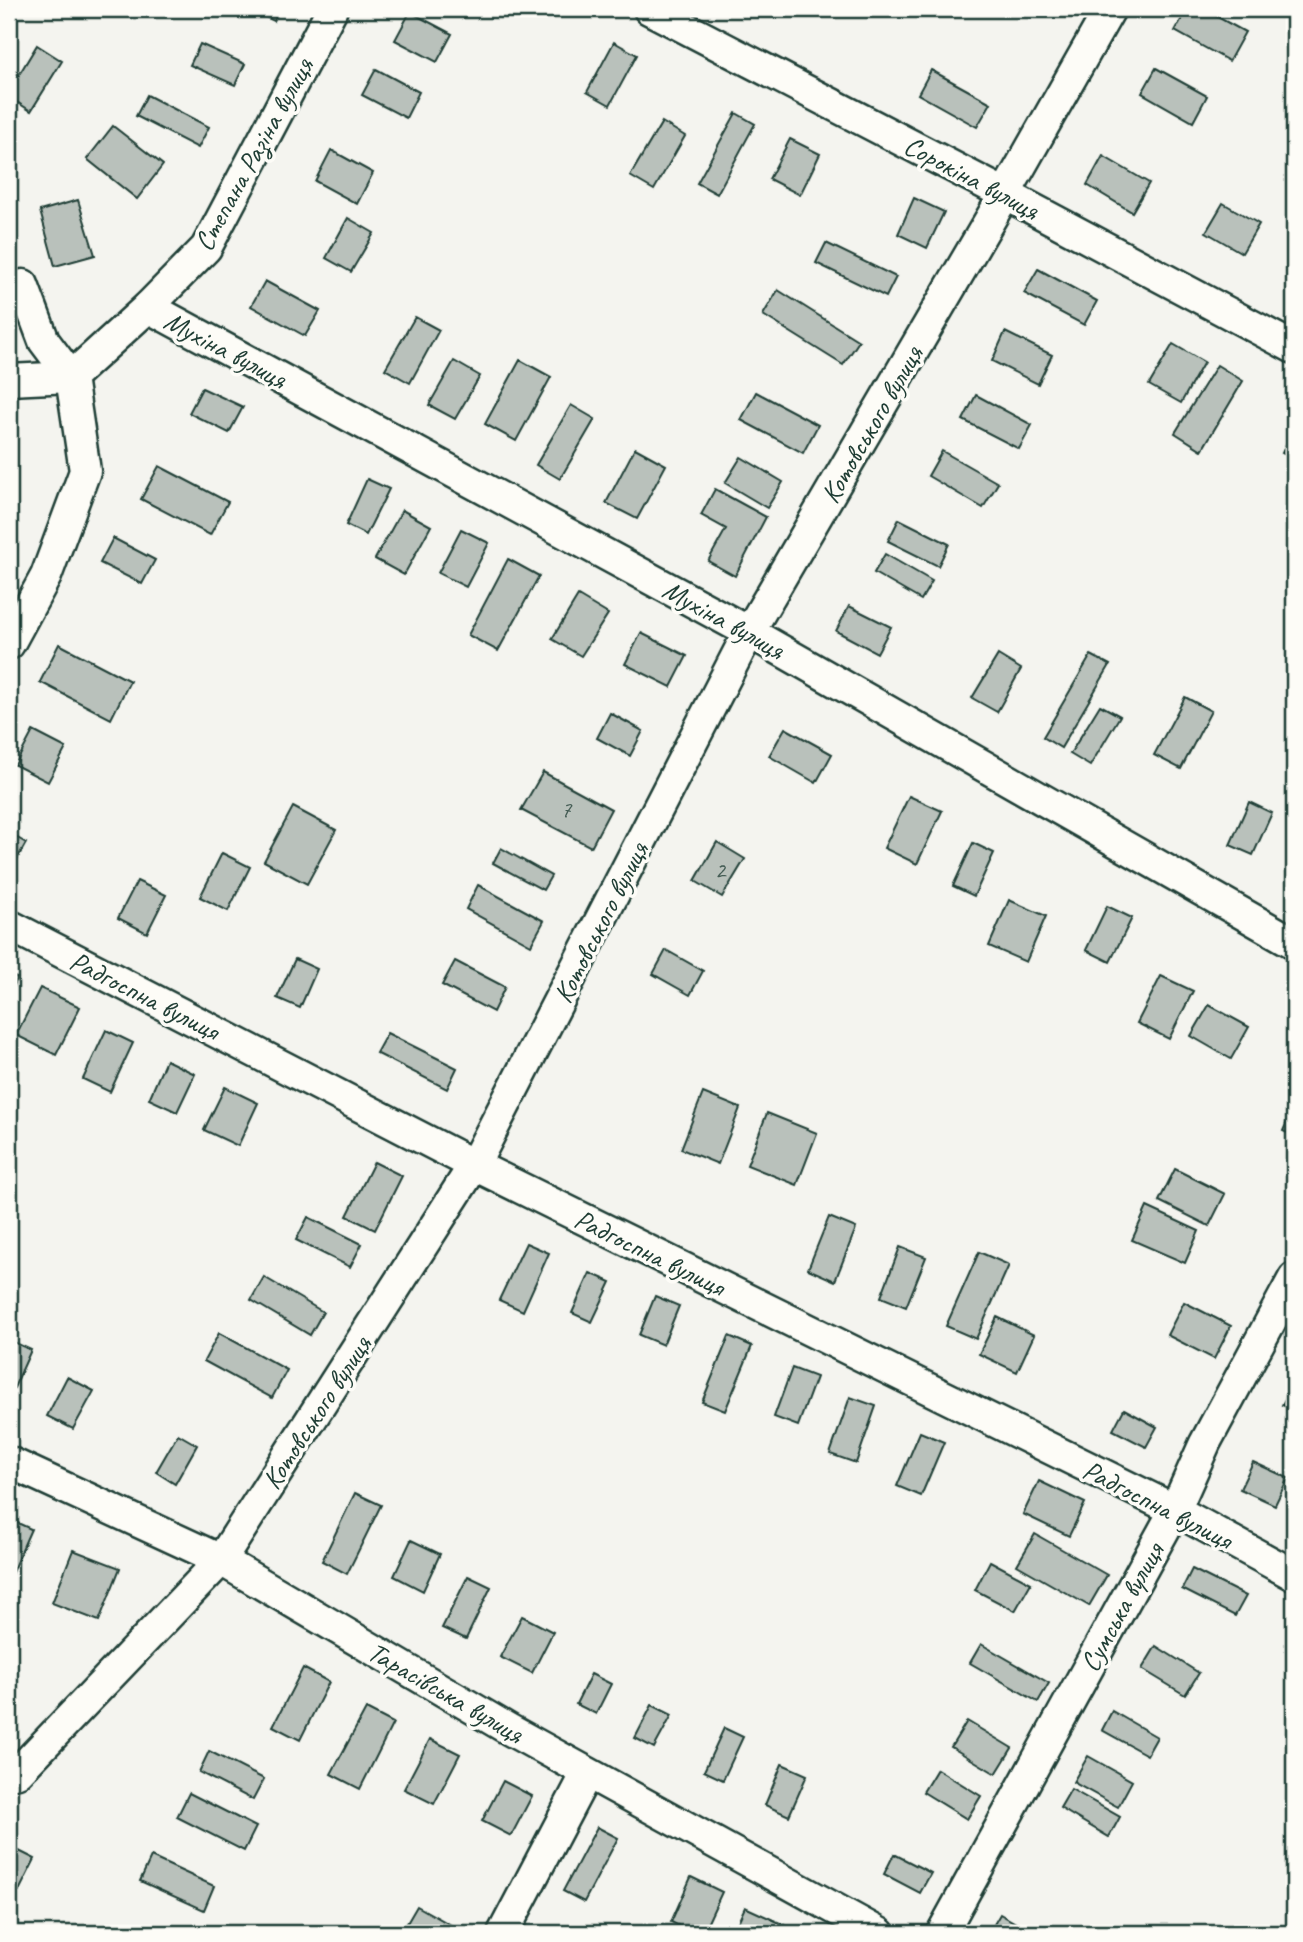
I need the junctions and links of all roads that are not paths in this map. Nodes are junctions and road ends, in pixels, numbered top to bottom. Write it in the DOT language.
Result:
graph roads {
  1 [pos="332,9"];
  2 [pos="649,9"];
  3 [pos="1110,9"];
  4 [pos="1005,194"];
  5 [pos="23,285"];
  6 [pos="148,307"];
  7 [pos="1294,348"];
  8 [pos="71,377"];
  9 [pos="9,380"];
  10 [pos="749,632"];
  11 [pos="9,644"];
  12 [pos="9,925"];
  13 [pos="1294,943"];
  14 [pos="474,1165"];
  15 [pos="1294,1278"];
  16 [pos="9,1462"];
  17 [pos="1175,1510"];
  18 [pos="221,1560"];
  19 [pos="1294,1575"];
  20 [pos="587,1773"];
  21 [pos="9,1774"];
  22 [pos="503,1933"];
  23 [pos="878,1933"];
  24 [pos="942,1933"];
  1 -- 6 [label="street, Степана Разіна вулиця"];
  2 -- 4 [label="street, Сорокіна вулиця"];
  3 -- 4 [label="street, Котовського вулиця"];
  4 -- 7 [label="street, Сорокіна вулиця"];
  4 -- 10 [label="street, Котовського вулиця"];
  5 -- 8 [label="street"];
  6 -- 8 [label="street, Степана Разіна вулиця"];
  6 -- 10 [label="street, Мухіна вулиця"];
  8 -- 9 [label="street"];
  8 -- 11 [label="street"];
  10 -- 13 [label="street, Мухіна вулиця"];
  10 -- 14 [label="street, Котовського вулиця"];
  12 -- 14 [label="street, Радгоспна вулиця"];
  14 -- 17 [label="street, Радгоспна вулиця"];
  14 -- 18 [label="street, Котовського вулиця"];
  15 -- 17 [label="street, Сумська вулиця"];
  16 -- 18 [label="street, Тарасівська вулиця"];
  17 -- 19 [label="street, Радгоспна вулиця"];
  17 -- 24 [label="street, Сумська вулиця"];
  18 -- 20 [label="street, Тарасівська вулиця"];
  18 -- 21 [label="street, Котовського вулиця"];
  20 -- 22 [label="street"];
  20 -- 23 [label="street, Тарасівська вулиця"];
}
